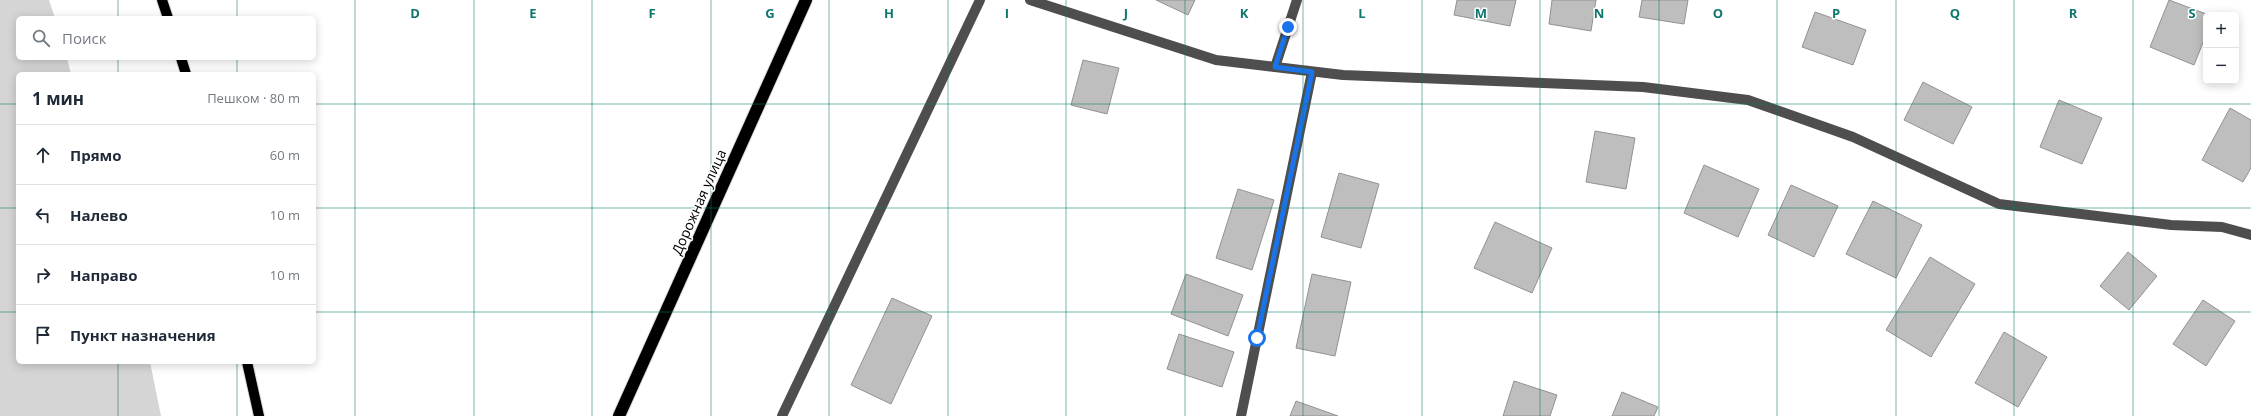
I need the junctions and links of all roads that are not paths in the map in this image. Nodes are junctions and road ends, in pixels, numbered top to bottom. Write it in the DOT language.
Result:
graph roads {
  1 [pos="162,0"];
  2 [pos="806,0"];
  3 [pos="980,0"];
  4 [pos="1030,0"];
  5 [pos="1297,0"];
  6 [pos="167,16"];
  7 [pos="182,60"];
  8 [pos="1275,67"];
  9 [pos="185,72"];
  10 [pos="1312,72"];
  11 [pos="2251,234"];
  12 [pos="247,364"];
  13 [pos="258,416"];
  14 [pos="620,416"];
  15 [pos="782,416"];
  16 [pos="1241,416"];
  1 -- 6 [label="main road"];
  2 -- 14 [label="highway, Дорожная улица"];
  3 -- 15 [label="street"];
  4 -- 8 [label="street"];
  5 -- 8 [label="street"];
  7 -- 9 [label="main road"];
  8 -- 10 [label="street"];
  10 -- 11 [label="street"];
  10 -- 16 [label="street"];
  12 -- 13 [label="main road"];
}
